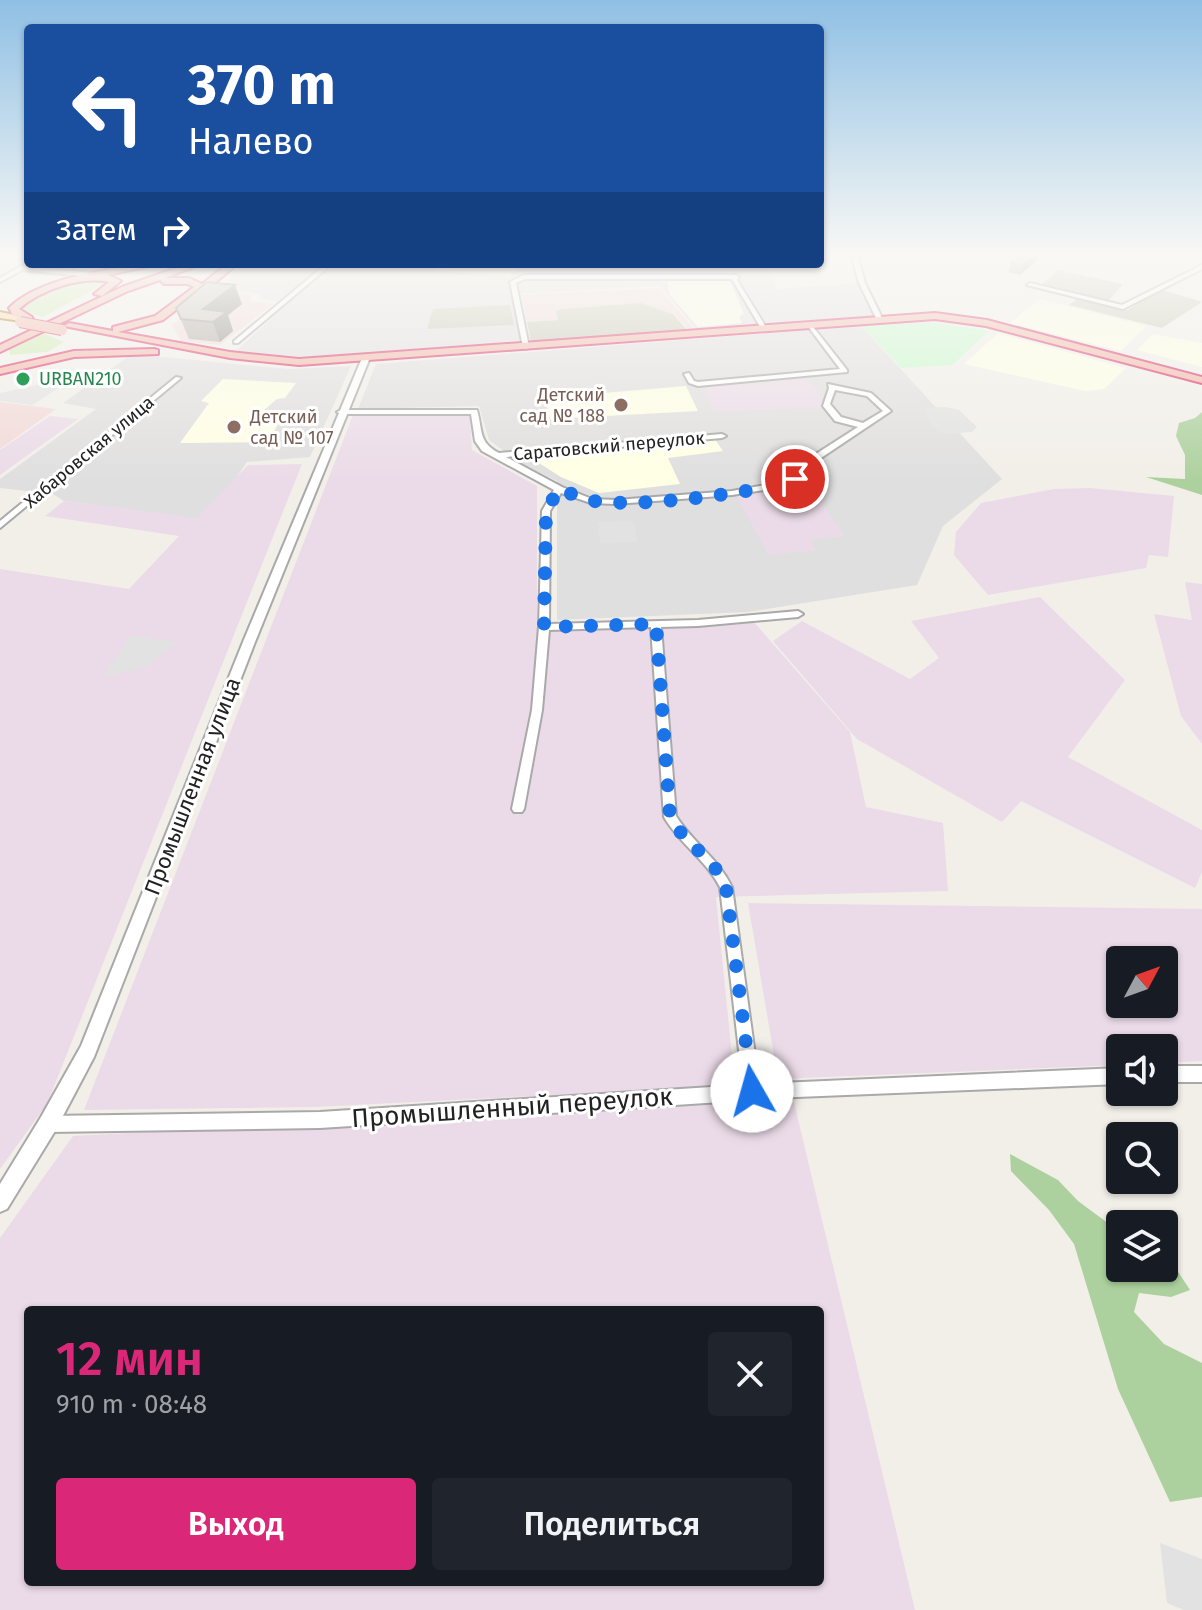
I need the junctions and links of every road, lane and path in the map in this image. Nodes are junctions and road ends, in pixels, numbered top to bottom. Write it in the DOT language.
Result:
graph roads {
  1 [pos="17,329"];
  2 [pos="40,329"];
  3 [pos="67,329"];
  4 [pos="72,329"];
  5 [pos="88,329"];
  6 [pos="154,329"];
  7 [pos="251,329"];
  8 [pos="522,329"];
  9 [pos="762,329"];
  10 [pos="813,329"];
  11 [pos="1008,329"];
  12 [pos="0,341"];
  13 [pos="15,341"];
  14 [pos="236,342"];
  15 [pos="173,345"];
  16 [pos="526,347"];
  17 [pos="0,349"];
  18 [pos="225,358"];
  19 [pos="365,360"];
  20 [pos="0,371"];
  21 [pos="687,374"];
  22 [pos="820,374"];
  23 [pos="178,378"];
  24 [pos="1202,380"];
  25 [pos="833,388"];
  26 [pos="341,412"];
  27 [pos="864,426"];
  28 [pos="722,436"];
  29 [pos="496,456"];
  30 [pos="559,489"];
  31 [pos="0,525"];
  32 [pos="798,614"];
  33 [pos="656,624"];
  34 [pos="544,627"];
  35 [pos="518,809"];
  36 [pos="1178,1074"];
  37 [pos="1202,1074"];
  38 [pos="1106,1077"];
  39 [pos="752,1091"];
  40 [pos="48,1124"];
  41 [pos="0,1202"];
  1 -- 12 [label="highway"];
  2 -- 13 [label="highway"];
  3 -- 13 [label="highway"];
  4 -- 18 [label="highway"];
  5 -- 15 [label="highway"];
  6 -- 15 [label="highway"];
  7 -- 14 [label="street"];
  8 -- 16 [label="street"];
  9 -- 16 [label="highway"];
  10 -- 22 [label="street"];
  11 -- 24 [label="highway"];
  13 -- 17 [label="highway"];
  15 -- 19 [label="highway"];
  16 -- 19 [label="highway"];
  18 -- 19 [label="highway"];
  18 -- 20 [label="highway"];
  19 -- 26 [label="street, Промышленная улица"];
  21 -- 22 [label="street"];
  22 -- 25 [label="street"];
  23 -- 31 [label="street, Хабаровская улица"];
  25 -- 27 [label="street"];
  25 -- 27 [label="street"];
  26 -- 29 [label="street"];
  26 -- 40 [label="street, Промышленная улица"];
  27 -- 30 [label="street"];
  28 -- 29 [label="street, Саратовский переулок"];
  29 -- 30 [label="street"];
  30 -- 34 [label="street"];
  32 -- 33 [label="street"];
  33 -- 34 [label="street"];
  33 -- 39 [label="street"];
  34 -- 35 [label="street"];
  36 -- 37 [label="street"];
  38 -- 39 [label="street, Промышленный переулок"];
  39 -- 40 [label="street, Промышленный переулок"];
  40 -- 41 [label="street, Промышленная улица"];
}
